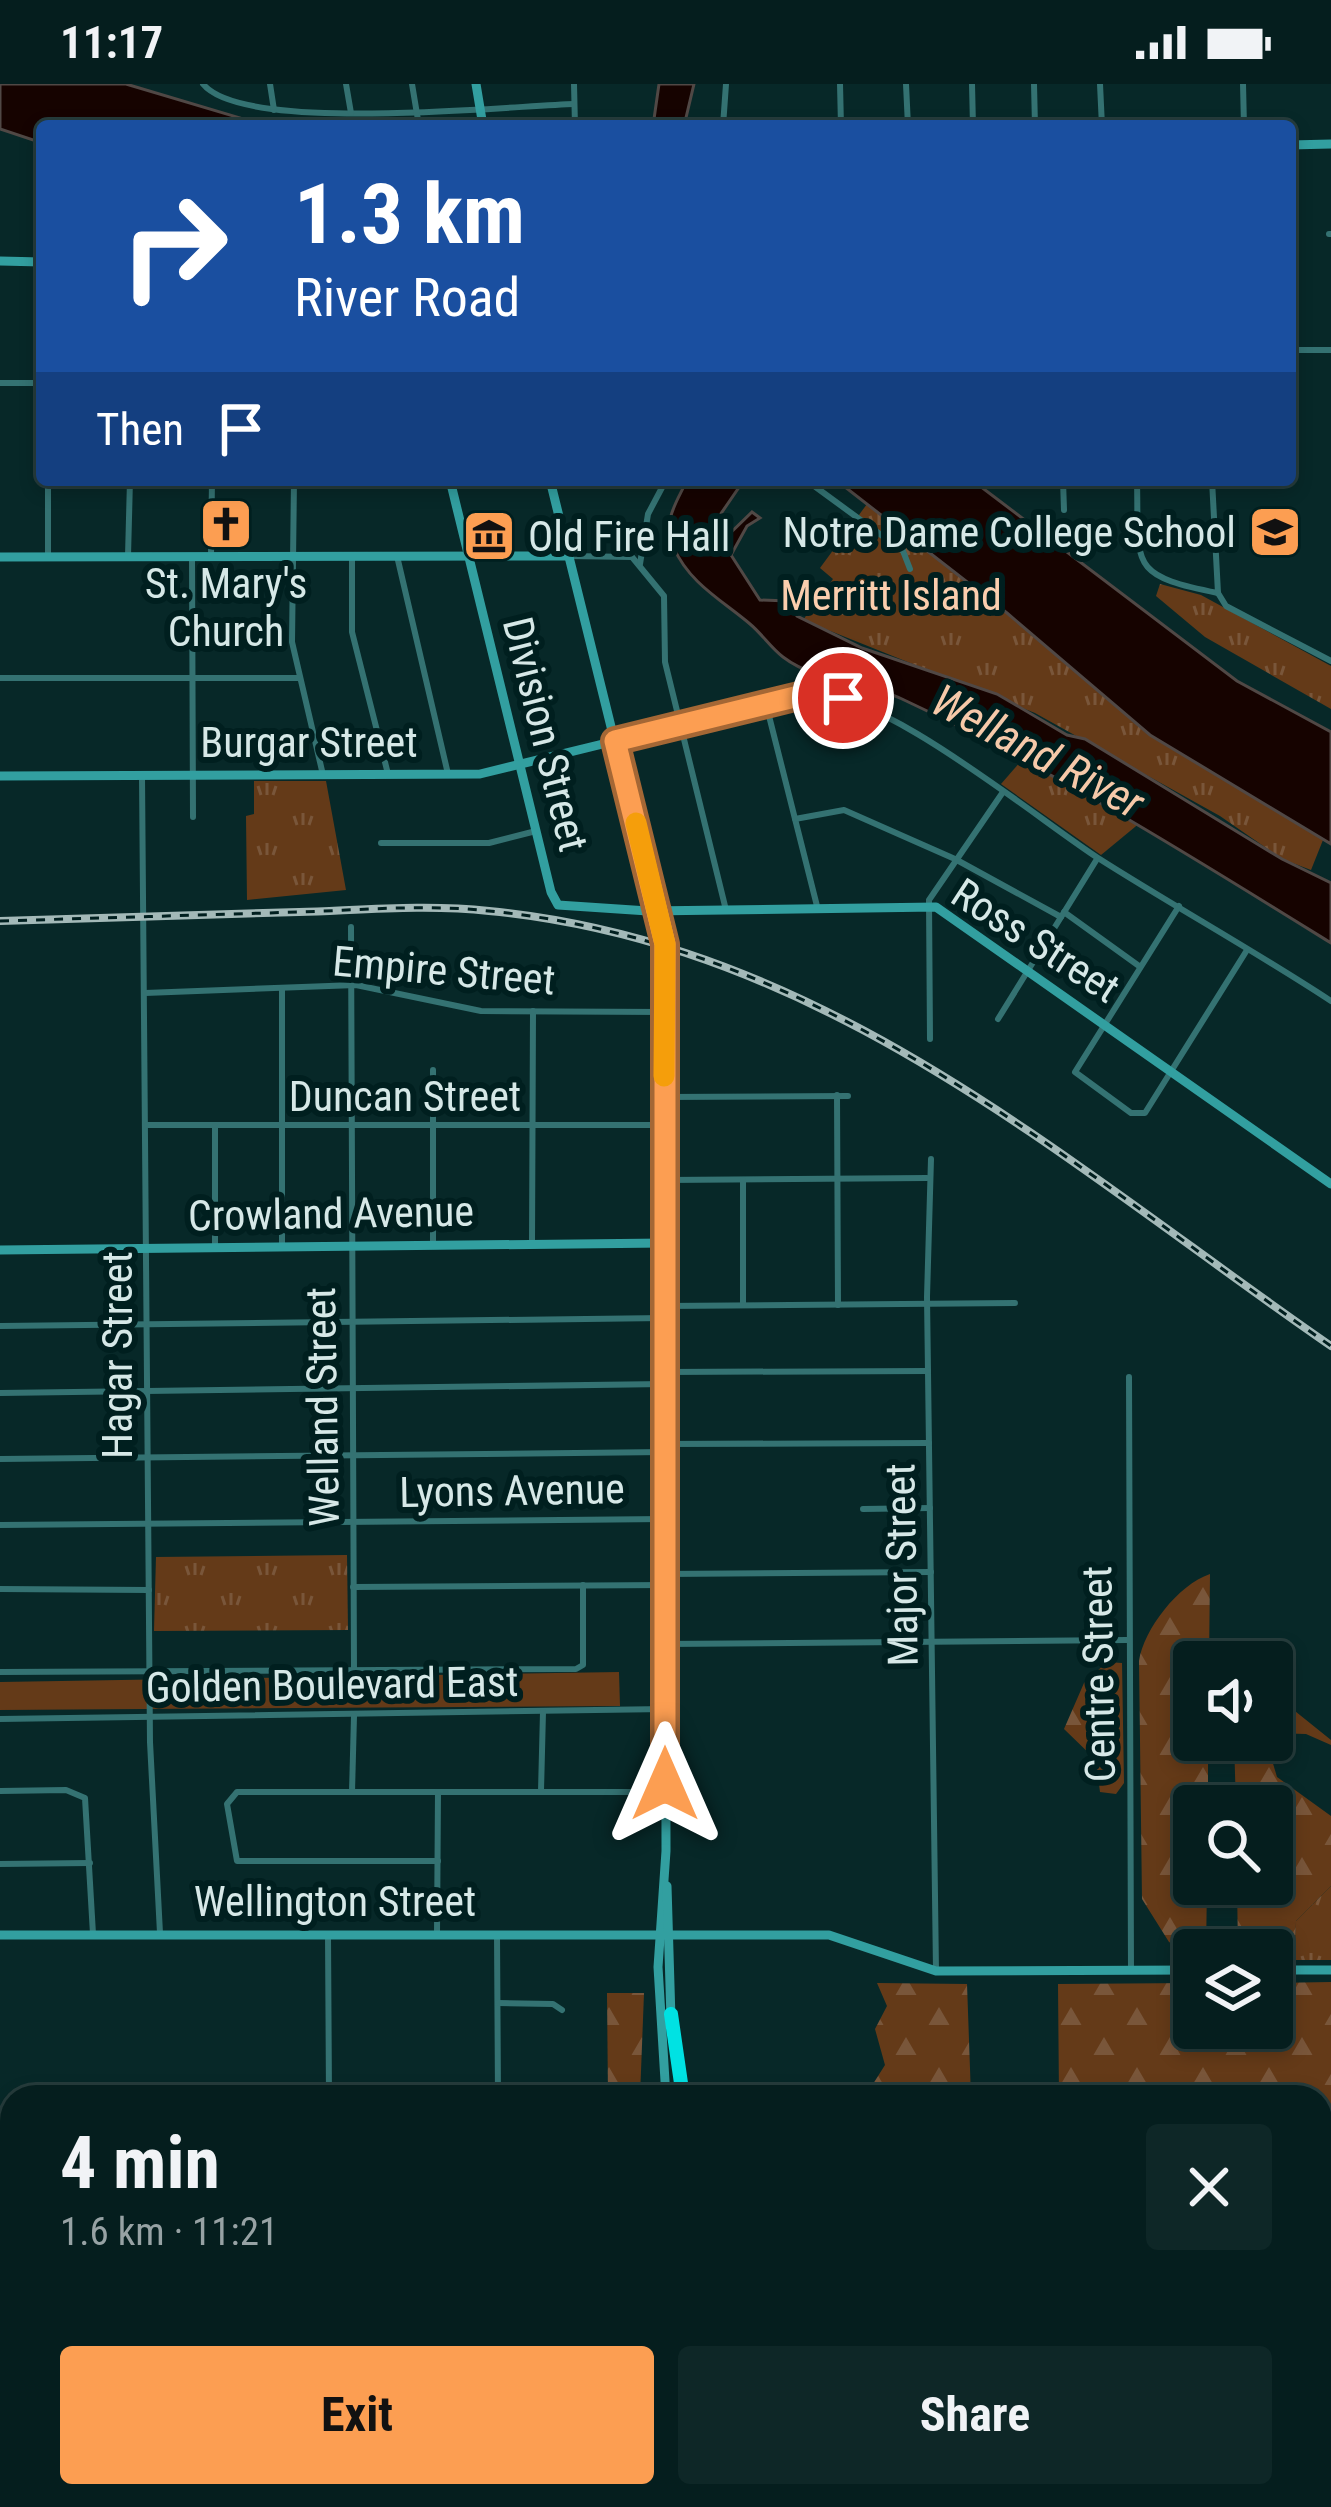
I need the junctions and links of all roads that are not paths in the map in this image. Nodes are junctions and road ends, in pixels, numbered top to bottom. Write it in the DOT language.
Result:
graph roads {
  1 [pos="203,84"];
  2 [pos="270,84"];
  3 [pos="346,84"];
  4 [pos="412,84"];
  5 [pos="476,84"];
  6 [pos="574,84"];
  7 [pos="726,84"];
  8 [pos="840,84"];
  9 [pos="907,84"];
  10 [pos="972,84"];
  11 [pos="1034,84"];
  12 [pos="1100,84"];
  13 [pos="1243,84"];
  14 [pos="574,104"];
  15 [pos="479,108"];
  16 [pos="274,110"];
  17 [pos="417,111"];
  18 [pos="351,113"];
  19 [pos="418,120"];
  20 [pos="482,120"];
  21 [pos="575,120"];
  22 [pos="723,120"];
  23 [pos="841,120"];
  24 [pos="908,120"];
  25 [pos="974,120"];
  26 [pos="1035,120"];
  27 [pos="1102,120"];
  28 [pos="1244,120"];
  29 [pos="1331,144"];
  30 [pos="1296,145"];
  31 [pos="0,261"];
  32 [pos="36,262"];
  33 [pos="1296,350"];
  34 [pos="1331,350"];
  35 [pos="0,383"];
  36 [pos="36,383"];
  37 [pos="48,486"];
  38 [pos="130,486"];
  39 [pos="212,486"];
  40 [pos="294,486"];
  41 [pos="452,486"];
  42 [pos="552,486"];
  43 [pos="663,486"];
  44 [pos="814,486"];
  45 [pos="1063,486"];
  46 [pos="1137,486"];
  47 [pos="1212,486"];
  48 [pos="1064,510"];
  49 [pos="48,556"];
  50 [pos="128,556"];
  51 [pos="191,556"];
  52 [pos="211,556"];
  53 [pos="292,556"];
  54 [pos="352,556"];
  55 [pos="397,556"];
  56 [pos="469,556"];
  57 [pos="569,556"];
  58 [pos="0,557"];
  59 [pos="640,564"];
  60 [pos="910,569"];
  61 [pos="1219,592"];
  62 [pos="1331,661"];
  63 [pos="0,678"];
  64 [pos="192,678"];
  65 [pos="299,678"];
  66 [pos="766,704"];
  67 [pos="680,725"];
  68 [pos="615,741"];
  69 [pos="593,748"];
  70 [pos="520,766"];
  71 [pos="388,774"];
  72 [pos="448,774"];
  73 [pos="192,775"];
  74 [pos="323,775"];
  75 [pos="0,776"];
  76 [pos="142,776"];
  77 [pos="627,786"];
  78 [pos="1004,792"];
  79 [pos="193,817"];
  80 [pos="795,819"];
  81 [pos="536,831"];
  82 [pos="381,843"];
  83 [pos="1098,858"];
  84 [pos="956,860"];
  85 [pos="929,905"];
  86 [pos="817,906"];
  87 [pos="1179,906"];
  88 [pos="725,907"];
  89 [pos="657,909"];
  90 [pos="1062,915"];
  91 [pos="351,927"];
  92 [pos="1247,950"];
  93 [pos="1140,967"];
  94 [pos="1027,970"];
  95 [pos="350,986"];
  96 [pos="282,989"];
  97 [pos="145,993"];
  98 [pos="1331,1001"];
  99 [pos="533,1011"];
  100 [pos="665,1012"];
  101 [pos="998,1019"];
  102 [pos="1105,1025"];
  103 [pos="930,1039"];
  104 [pos="433,1070"];
  105 [pos="1171,1072"];
  106 [pos="837,1095"];
  107 [pos="848,1096"];
  108 [pos="664,1097"];
  109 [pos="147,1125"];
  110 [pos="664,1125"];
  111 [pos="215,1126"];
  112 [pos="283,1126"];
  113 [pos="350,1126"];
  114 [pos="433,1126"];
  115 [pos="532,1126"];
  116 [pos="931,1159"];
  117 [pos="927,1178"];
  118 [pos="838,1179"];
  119 [pos="664,1180"];
  120 [pos="743,1180"];
  121 [pos="1331,1184"];
  122 [pos="664,1243"];
  123 [pos="532,1244"];
  124 [pos="433,1245"];
  125 [pos="350,1247"];
  126 [pos="215,1248"];
  127 [pos="282,1248"];
  128 [pos="146,1249"];
  129 [pos="0,1250"];
  130 [pos="1015,1303"];
  131 [pos="927,1304"];
  132 [pos="743,1305"];
  133 [pos="838,1305"];
  134 [pos="664,1312"];
  135 [pos="352,1323"];
  136 [pos="147,1324"];
  137 [pos="0,1326"];
  138 [pos="928,1371"];
  139 [pos="665,1372"];
  140 [pos="1129,1377"];
  141 [pos="664,1384"];
  142 [pos="352,1389"];
  143 [pos="147,1391"];
  144 [pos="0,1393"];
  145 [pos="929,1443"];
  146 [pos="665,1448"];
  147 [pos="352,1454"];
  148 [pos="148,1458"];
  149 [pos="0,1459"];
  150 [pos="930,1508"];
  151 [pos="863,1509"];
  152 [pos="664,1519"];
  153 [pos="353,1522"];
  154 [pos="148,1524"];
  155 [pos="0,1525"];
  156 [pos="931,1572"];
  157 [pos="666,1579"];
  158 [pos="583,1586"];
  159 [pos="353,1587"];
  160 [pos="0,1589"];
  161 [pos="148,1590"];
  162 [pos="1127,1640"];
  163 [pos="932,1641"];
  164 [pos="666,1644"];
  165 [pos="354,1670"];
  166 [pos="0,1672"];
  167 [pos="149,1672"];
  168 [pos="665,1709"];
  169 [pos="543,1712"];
  170 [pos="149,1715"];
  171 [pos="354,1716"];
  172 [pos="0,1718"];
  173 [pos="0,1791"];
  174 [pos="541,1791"];
  175 [pos="352,1792"];
  176 [pos="437,1792"];
  177 [pos="665,1792"];
  178 [pos="438,1861"];
  179 [pos="90,1863"];
  180 [pos="0,1864"];
  181 [pos="160,1933"];
  182 [pos="436,1933"];
  183 [pos="93,1934"];
  184 [pos="497,1934"];
  185 [pos="665,1934"];
  186 [pos="0,1935"];
  187 [pos="328,1935"];
  188 [pos="637,1935"];
  189 [pos="658,1967"];
  190 [pos="1131,1970"];
  191 [pos="1173,1970"];
  192 [pos="1293,1970"];
  193 [pos="1331,1970"];
  194 [pos="936,1971"];
  195 [pos="498,2003"];
  196 [pos="562,2010"];
  197 [pos="671,2014"];
  198 [pos="329,2085"];
  199 [pos="498,2085"];
  200 [pos="665,2085"];
  201 [pos="679,2085"];
  1 -- 16 [label="street"];
  2 -- 16 [label="street"];
  3 -- 18 [label="street"];
  4 -- 17 [label="street"];
  5 -- 15 [label="street"];
  6 -- 14 [label="street"];
  7 -- 22 [label="street"];
  8 -- 23 [label="street"];
  9 -- 24 [label="street"];
  10 -- 25 [label="street"];
  11 -- 26 [label="street"];
  12 -- 27 [label="street"];
  13 -- 28 [label="street"];
  14 -- 15 [label="street"];
  14 -- 21 [label="street"];
  15 -- 17 [label="street"];
  15 -- 20 [label="street"];
  16 -- 18 [label="street"];
  17 -- 18 [label="street"];
  17 -- 19 [label="street"];
  29 -- 30 [label="street"];
  31 -- 32 [label="street"];
  33 -- 34 [label="street"];
  35 -- 36 [label="street"];
  37 -- 49 [label="street"];
  38 -- 50 [label="street"];
  39 -- 52 [label="street"];
  40 -- 53 [label="street"];
  41 -- 56 [label="street, Division Street"];
  42 -- 57 [label="street"];
  43 -- 59 [label="street"];
  44 -- 60 [label="street"];
  45 -- 48 [label="street"];
  46 -- 61 [label="street"];
  47 -- 61 [label="street"];
  49 -- 50 [label="street"];
  49 -- 58 [label="street"];
  50 -- 51 [label="street"];
  51 -- 52 [label="street"];
  51 -- 64 [label="street"];
  52 -- 53 [label="street"];
  53 -- 54 [label="street"];
  53 -- 65 [label="street"];
  54 -- 55 [label="street"];
  54 -- 71 [label="street"];
  55 -- 56 [label="street"];
  55 -- 72 [label="street"];
  56 -- 57 [label="street"];
  56 -- 70 [label="street, Division Street"];
  57 -- 59 [label="street"];
  57 -- 68 [label="street"];
  59 -- 67 [label="street"];
  61 -- 62 [label="street"];
  63 -- 64 [label="street"];
  64 -- 65 [label="street"];
  64 -- 73 [label="street"];
  65 -- 74 [label="street"];
  66 -- 67 [label="street"];
  66 -- 78 [label="street"];
  66 -- 80 [label="street"];
  67 -- 68 [label="street"];
  67 -- 88 [label="street"];
  68 -- 69 [label="street, Burgar Street"];
  68 -- 77 [label="street"];
  69 -- 70 [label="street, Burgar Street"];
  69 -- 77 [label="street"];
  70 -- 72 [label="street, Burgar Street"];
  70 -- 81 [label="street, Division Street"];
  71 -- 72 [label="street, Burgar Street"];
  71 -- 74 [label="street, Burgar Street"];
  73 -- 74 [label="street, Burgar Street"];
  73 -- 76 [label="street, Burgar Street"];
  73 -- 79 [label="street"];
  75 -- 76 [label="street, Burgar Street"];
  76 -- 97 [label="street, Hagar Street"];
  77 -- 89 [label="street"];
  78 -- 83 [label="street"];
  78 -- 84 [label="street"];
  80 -- 84 [label="street"];
  80 -- 86 [label="street"];
  81 -- 82 [label="street"];
  81 -- 89 [label="street, Division Street"];
  83 -- 87 [label="street"];
  83 -- 90 [label="street"];
  84 -- 85 [label="street"];
  84 -- 90 [label="street"];
  85 -- 86 [label="street, Ross Street"];
  85 -- 94 [label="street, Ross Street"];
  85 -- 103 [label="street"];
  86 -- 88 [label="street, Ross Street"];
  87 -- 92 [label="street"];
  87 -- 93 [label="street"];
  88 -- 89 [label="street, Ross Street"];
  89 -- 100 [label="street"];
  90 -- 93 [label="street"];
  90 -- 94 [label="street"];
  91 -- 95 [label="street, Welland Street"];
  92 -- 98 [label="street"];
  92 -- 105 [label="street"];
  93 -- 102 [label="street"];
  94 -- 101 [label="street"];
  94 -- 102 [label="street, Ross Street"];
  95 -- 96 [label="street, Empire Street"];
  95 -- 99 [label="street, Empire Street"];
  95 -- 113 [label="street, Welland Street"];
  96 -- 97 [label="street, Empire Street"];
  96 -- 112 [label="street"];
  97 -- 109 [label="street, Hagar Street"];
  99 -- 100 [label="street, Empire Street"];
  99 -- 115 [label="street"];
  100 -- 108 [label="street"];
  102 -- 105 [label="street, Ross Street"];
  102 -- 105 [label="street"];
  104 -- 114 [label="street"];
  105 -- 121 [label="street, Ross Street"];
  106 -- 107 [label="street"];
  106 -- 108 [label="street"];
  106 -- 118 [label="street"];
  108 -- 110 [label="street"];
  109 -- 111 [label="street, Duncan Street"];
  109 -- 128 [label="street, Hagar Street"];
  110 -- 115 [label="street, Duncan Street"];
  110 -- 119 [label="street"];
  111 -- 112 [label="street, Duncan Street"];
  111 -- 126 [label="street"];
  112 -- 113 [label="street, Duncan Street"];
  112 -- 127 [label="street"];
  113 -- 114 [label="street, Duncan Street"];
  113 -- 125 [label="street, Welland Street"];
  114 -- 115 [label="street, Duncan Street"];
  114 -- 124 [label="street"];
  115 -- 123 [label="street"];
  116 -- 117 [label="street, Major Street"];
  117 -- 118 [label="street"];
  117 -- 131 [label="street, Major Street"];
  118 -- 120 [label="street"];
  118 -- 133 [label="street"];
  119 -- 120 [label="street"];
  119 -- 122 [label="street"];
  120 -- 132 [label="street"];
  122 -- 123 [label="street, Crowland Avenue"];
  122 -- 134 [label="street"];
  123 -- 124 [label="street, Crowland Avenue"];
  124 -- 125 [label="street, Crowland Avenue"];
  125 -- 127 [label="street, Crowland Avenue"];
  125 -- 135 [label="street, Welland Street"];
  126 -- 127 [label="street, Crowland Avenue"];
  126 -- 128 [label="street, Crowland Avenue"];
  128 -- 129 [label="street, Crowland Avenue"];
  128 -- 136 [label="street, Hagar Street"];
  130 -- 131 [label="street"];
  131 -- 133 [label="street"];
  131 -- 138 [label="street, Major Street"];
  132 -- 133 [label="street"];
  132 -- 134 [label="street"];
  134 -- 135 [label="street"];
  134 -- 139 [label="street"];
  135 -- 136 [label="street"];
  135 -- 142 [label="street, Welland Street"];
  136 -- 137 [label="street"];
  136 -- 143 [label="street, Hagar Street"];
  138 -- 139 [label="street"];
  138 -- 145 [label="street, Major Street"];
  139 -- 141 [label="street"];
  140 -- 162 [label="street, Centre Street"];
  141 -- 142 [label="street"];
  141 -- 146 [label="street"];
  142 -- 143 [label="street"];
  142 -- 147 [label="street, Welland Street"];
  143 -- 144 [label="street"];
  143 -- 148 [label="street, Hagar Street"];
  145 -- 146 [label="street"];
  145 -- 150 [label="street, Major Street"];
  146 -- 147 [label="street"];
  146 -- 152 [label="street"];
  147 -- 148 [label="street"];
  147 -- 153 [label="street, Welland Street"];
  148 -- 149 [label="street"];
  148 -- 154 [label="street, Hagar Street"];
  150 -- 151 [label="street"];
  150 -- 156 [label="street, Major Street"];
  152 -- 153 [label="street, Lyons Avenue"];
  152 -- 157 [label="street"];
  153 -- 154 [label="street, Lyons Avenue"];
  153 -- 159 [label="street, Welland Street"];
  154 -- 155 [label="street, Lyons Avenue"];
  154 -- 161 [label="street, Hagar Street"];
  156 -- 157 [label="street"];
  156 -- 163 [label="street, Major Street"];
  157 -- 158 [label="street"];
  157 -- 164 [label="street"];
  158 -- 159 [label="street"];
  158 -- 165 [label="street"];
  159 -- 165 [label="street, Welland Street"];
  160 -- 161 [label="street"];
  161 -- 167 [label="street, Hagar Street"];
  162 -- 163 [label="street"];
  162 -- 190 [label="street, Centre Street"];
  163 -- 164 [label="street"];
  163 -- 194 [label="street, Major Street"];
  164 -- 168 [label="street"];
  165 -- 167 [label="street"];
  166 -- 167 [label="street"];
  167 -- 170 [label="street, Hagar Street"];
  168 -- 169 [label="street, Golden Boulevard East"];
  168 -- 177 [label="street"];
  169 -- 171 [label="street, Golden Boulevard East"];
  169 -- 174 [label="street"];
  170 -- 171 [label="street, Golden Boulevard East"];
  170 -- 172 [label="street, Golden Boulevard East"];
  170 -- 181 [label="street, Hagar Street"];
  171 -- 175 [label="street"];
  173 -- 179 [label="street"];
  174 -- 176 [label="street"];
  174 -- 177 [label="street"];
  175 -- 176 [label="street"];
  175 -- 178 [label="street"];
  176 -- 178 [label="street"];
  177 -- 185 [label="street"];
  178 -- 182 [label="street"];
  179 -- 180 [label="street"];
  179 -- 183 [label="street"];
  181 -- 183 [label="street, Wellington Street"];
  181 -- 187 [label="street, Wellington Street"];
  182 -- 184 [label="street, Wellington Street"];
  182 -- 187 [label="street, Wellington Street"];
  183 -- 186 [label="street, Wellington Street"];
  184 -- 188 [label="street, Wellington Street"];
  184 -- 195 [label="street"];
  185 -- 188 [label="street, Wellington Street"];
  185 -- 189 [label="street"];
  185 -- 194 [label="street, Wellington Street"];
  185 -- 197 [label="street"];
  187 -- 198 [label="street"];
  188 -- 189 [label="street"];
  189 -- 200 [label="street"];
  190 -- 191 [label="street, Wellington Street"];
  190 -- 194 [label="street, Wellington Street"];
  192 -- 193 [label="street"];
  195 -- 196 [label="street"];
  195 -- 199 [label="street"];
  197 -- 201 [label="highway"];
}
